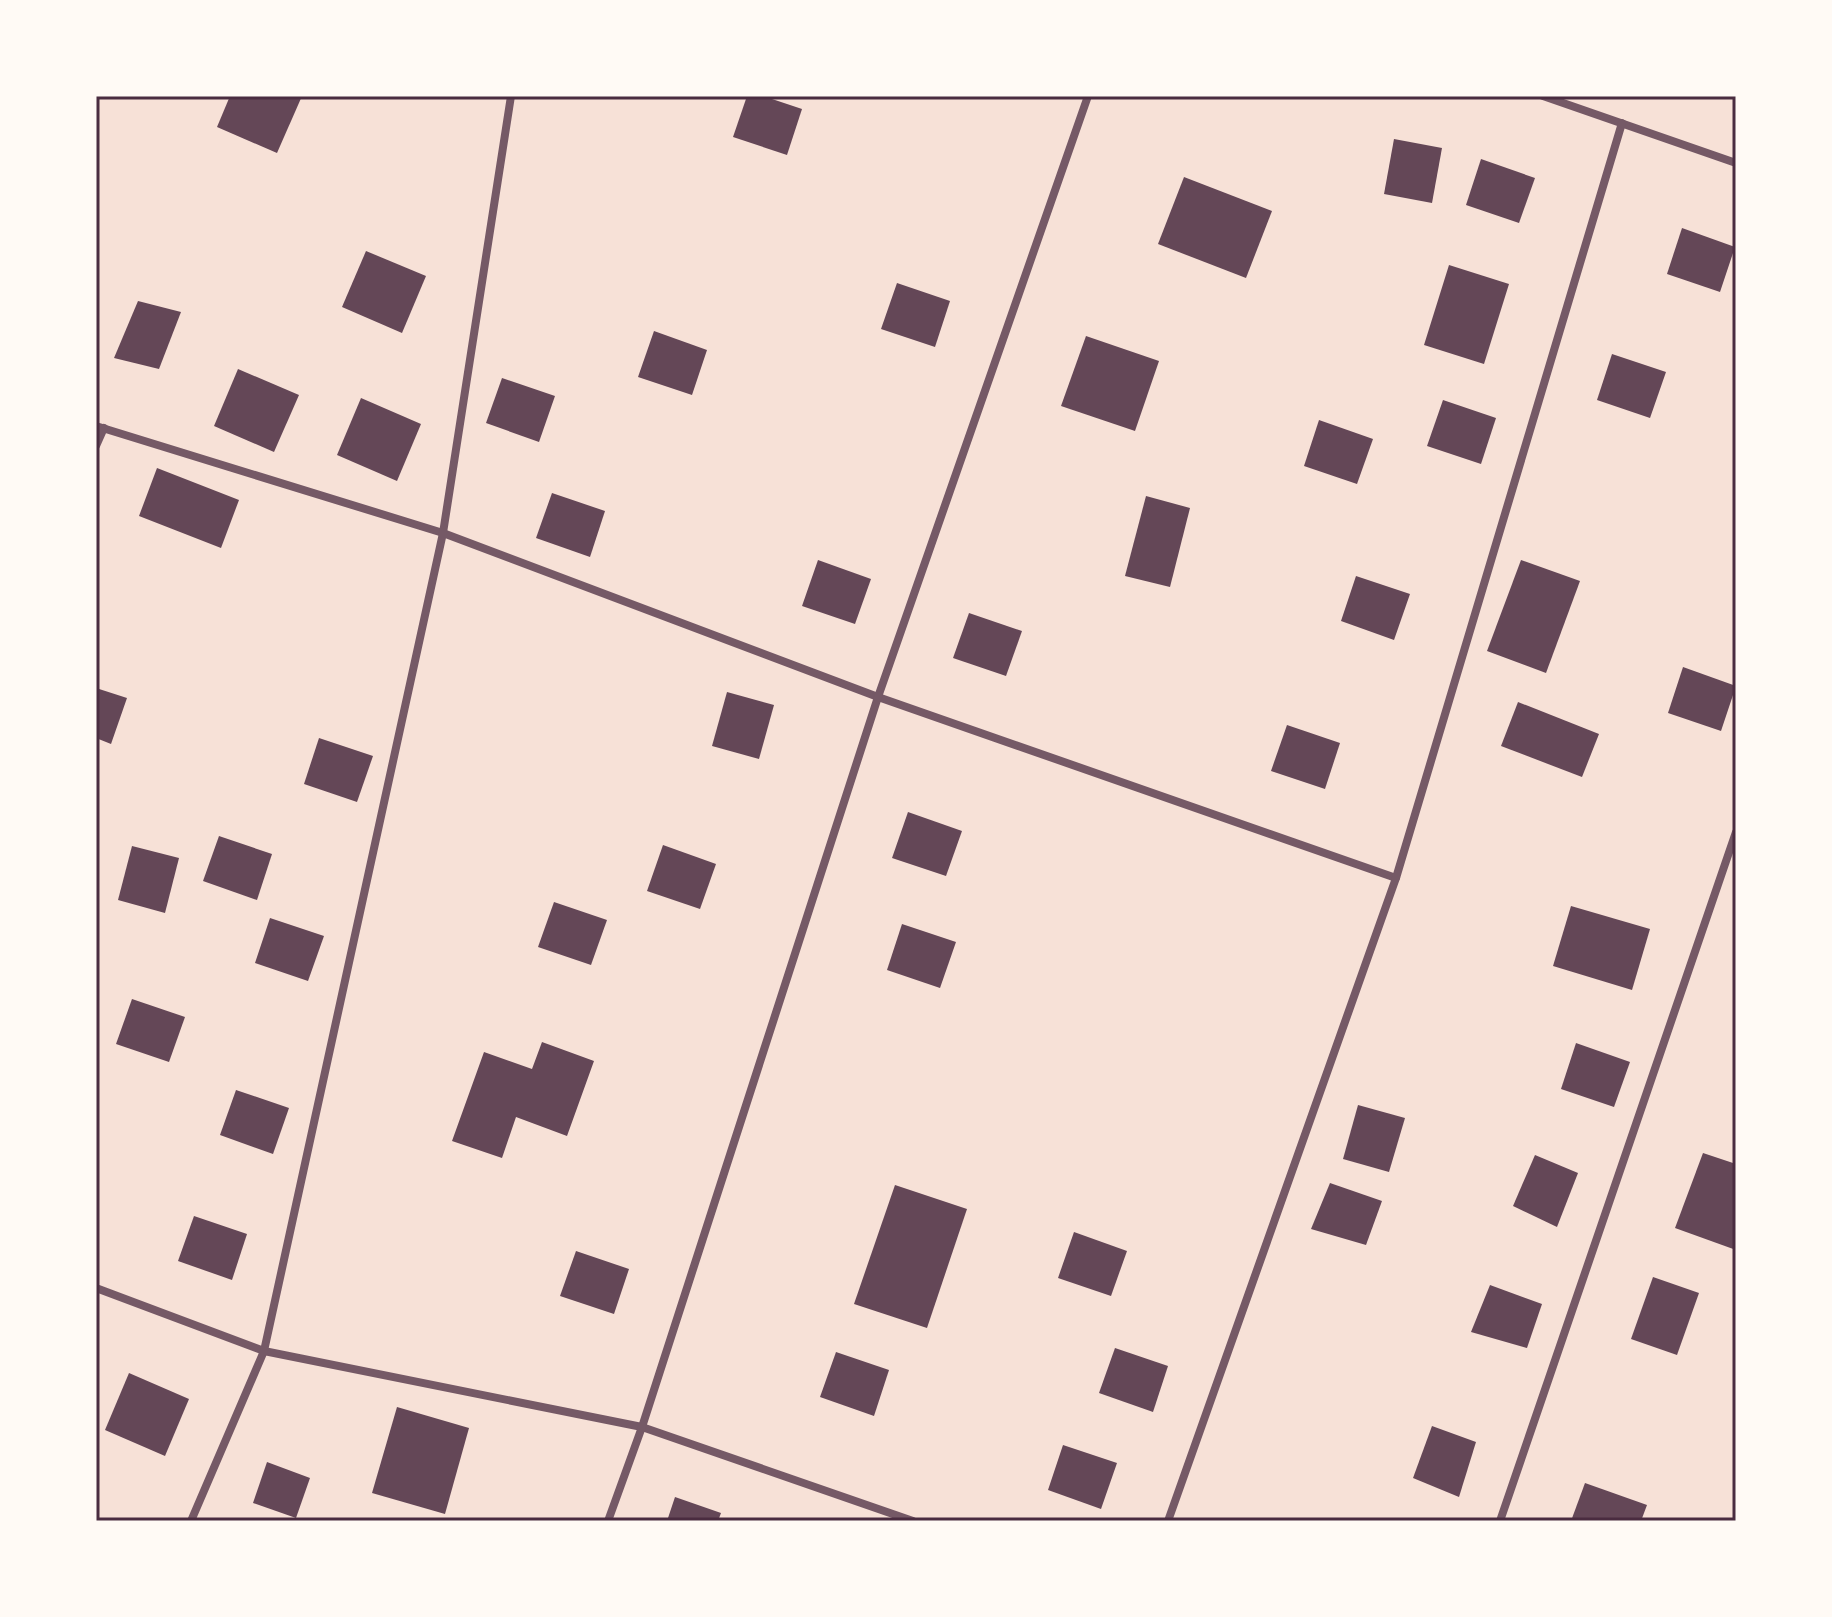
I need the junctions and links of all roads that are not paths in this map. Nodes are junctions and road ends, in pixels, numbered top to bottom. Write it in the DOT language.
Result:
graph roads {
  1 [pos="511,96"];
  2 [pos="1088,96"];
  3 [pos="1543,96"];
  4 [pos="1622,123"];
  5 [pos="1736,163"];
  6 [pos="100,427"];
  7 [pos="96,446"];
  8 [pos="443,533"];
  9 [pos="878,697"];
  10 [pos="1736,832"];
  11 [pos="1396,878"];
  12 [pos="96,1288"];
  13 [pos="264,1351"];
  14 [pos="642,1427"];
  15 [pos="191,1521"];
  16 [pos="608,1521"];
  17 [pos="913,1521"];
  18 [pos="1168,1521"];
  19 [pos="1500,1521"];
  1 -- 8 [label="street"];
  2 -- 9 [label="street"];
  3 -- 4 [label="street"];
  4 -- 5 [label="street"];
  4 -- 11 [label="street"];
  6 -- 7 [label="street"];
  6 -- 8 [label="street"];
  8 -- 9 [label="street"];
  8 -- 13 [label="street"];
  9 -- 11 [label="street"];
  9 -- 14 [label="street"];
  10 -- 19 [label="street"];
  11 -- 18 [label="street"];
  12 -- 13 [label="street"];
  13 -- 14 [label="street"];
  13 -- 15 [label="street"];
  14 -- 16 [label="street"];
  14 -- 17 [label="street"];
}
